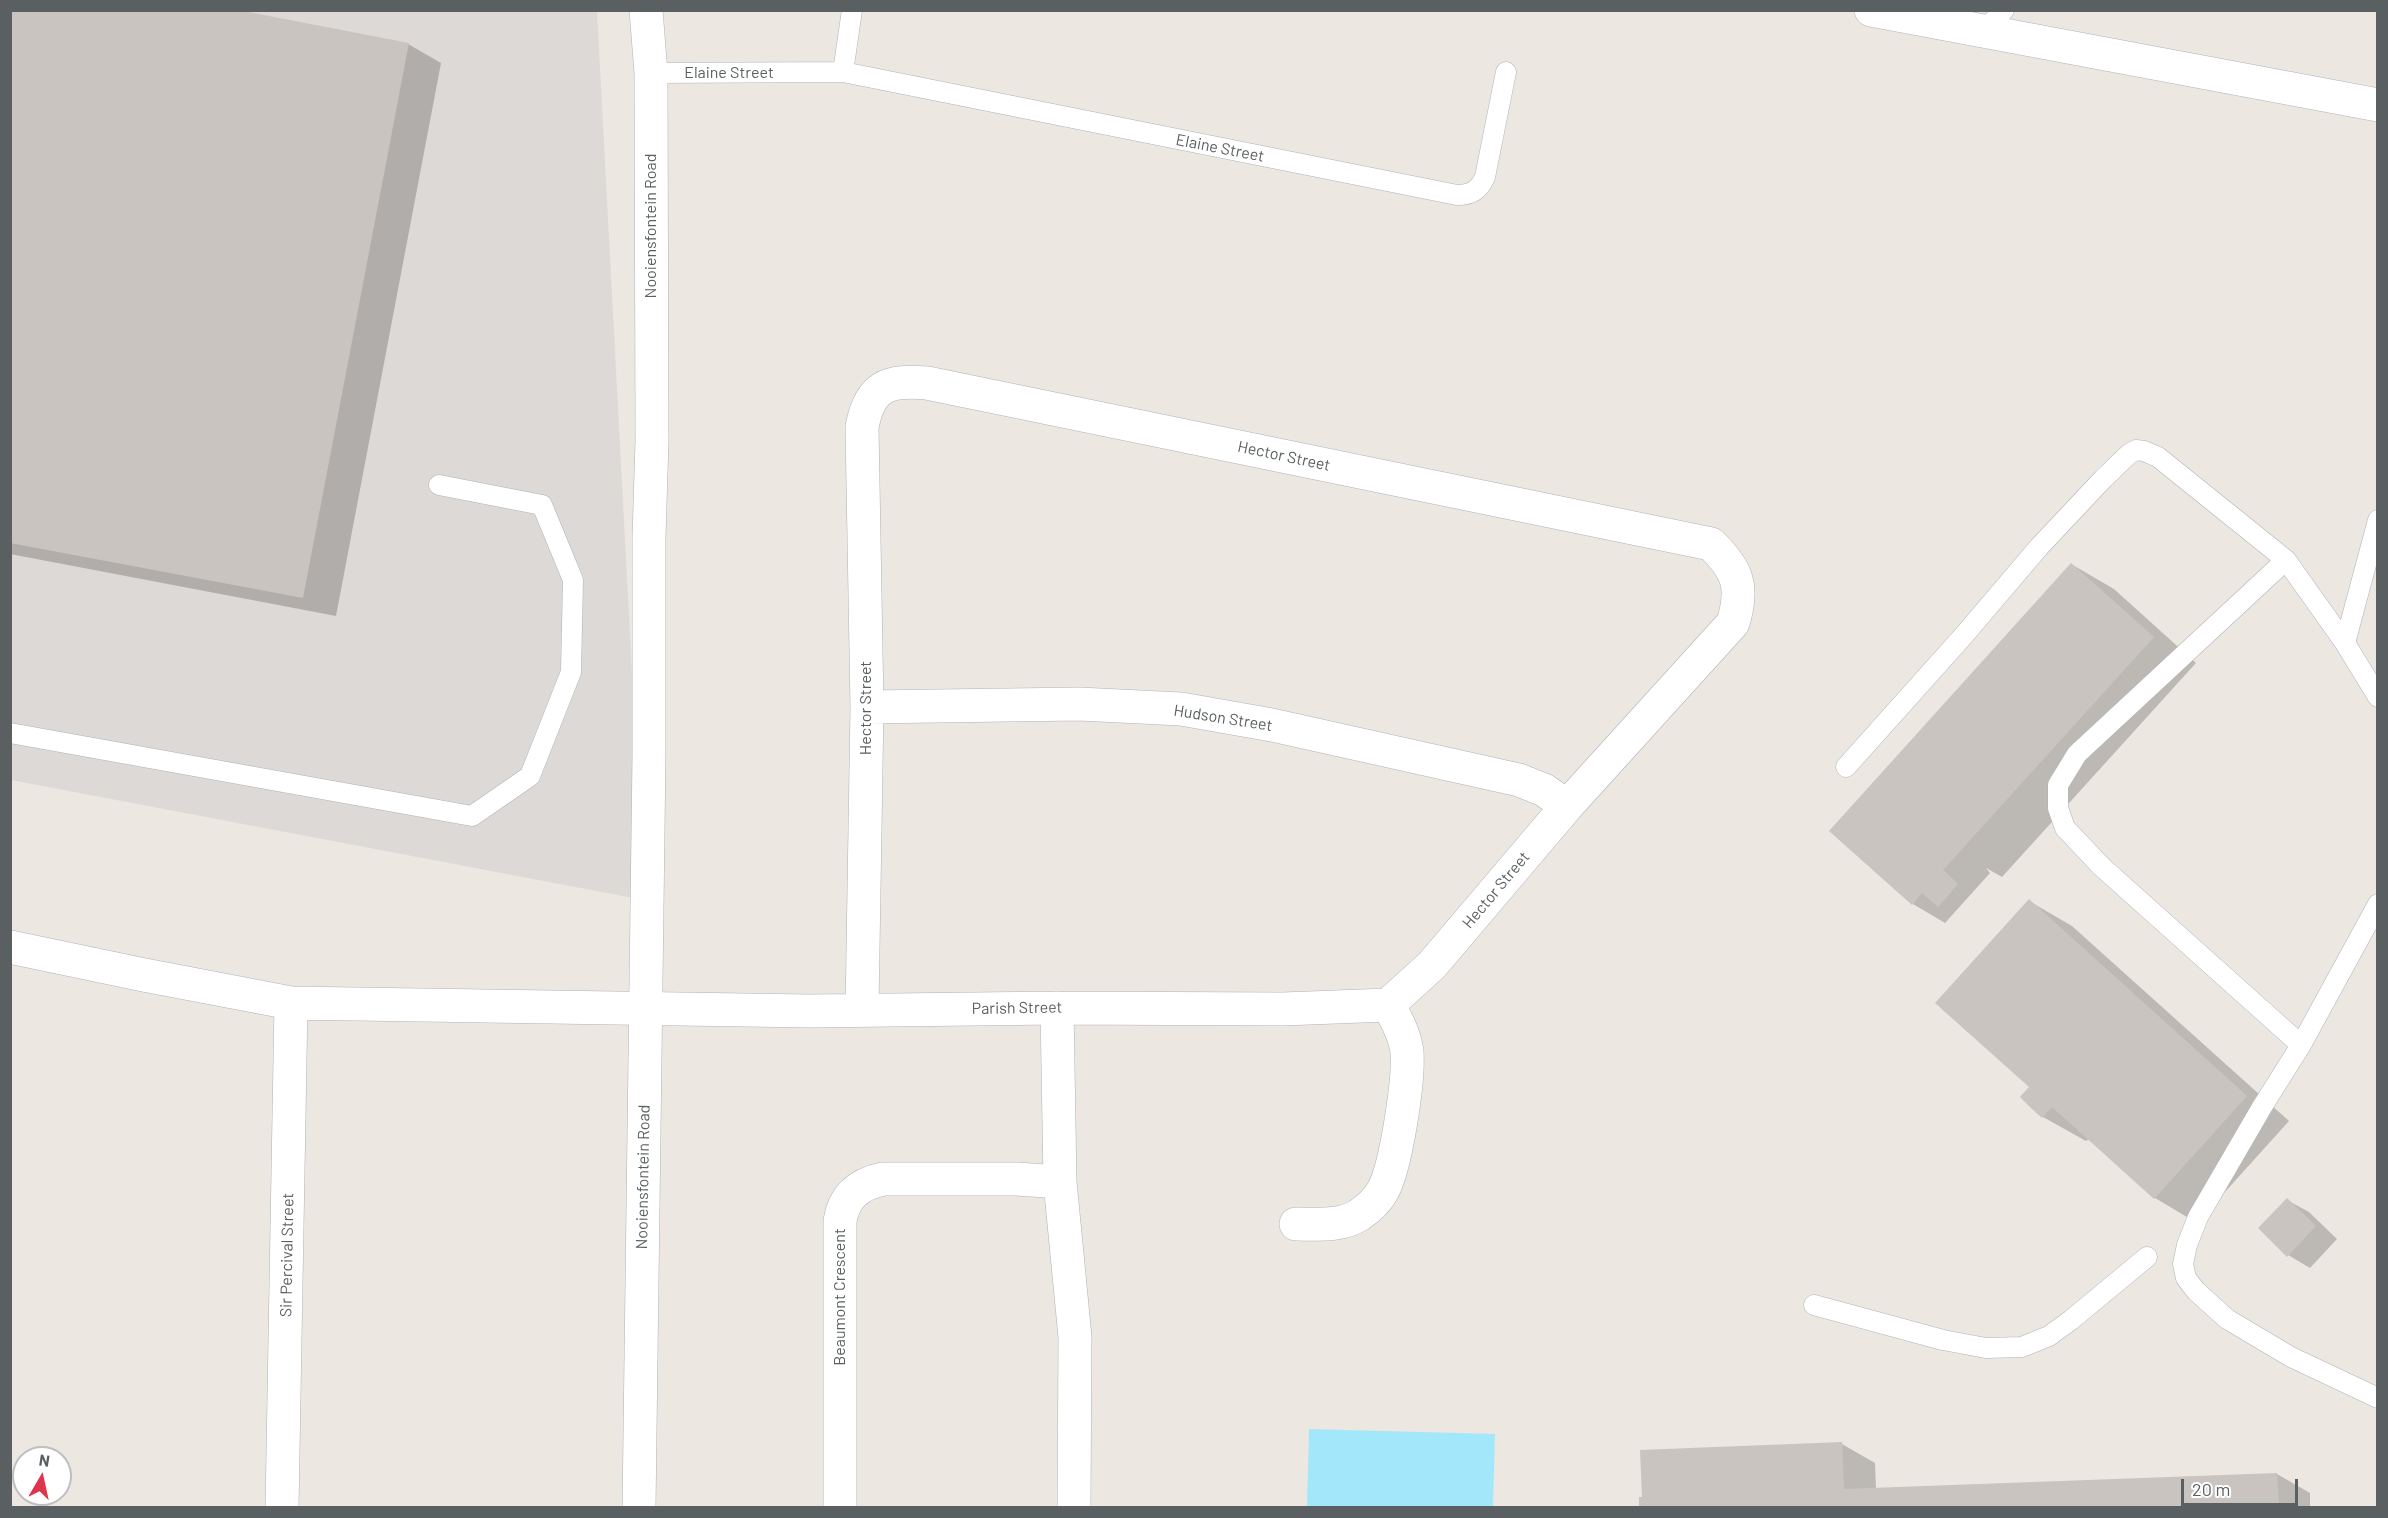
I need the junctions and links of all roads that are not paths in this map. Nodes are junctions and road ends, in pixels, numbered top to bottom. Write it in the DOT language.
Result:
graph roads {
  1 [pos="646,10"];
  2 [pos="852,10"];
  3 [pos="1870,10"];
  4 [pos="1993,21"];
  5 [pos="843,72"];
  6 [pos="1506,72"];
  7 [pos="651,73"];
  8 [pos="2378,105"];
  9 [pos="439,485"];
  10 [pos="2378,520"];
  11 [pos="2286,560"];
  12 [pos="2345,643"];
  13 [pos="2378,697"];
  14 [pos="867,707"];
  15 [pos="10,733"];
  16 [pos="1846,767"];
  17 [pos="1567,806"];
  18 [pos="2378,904"];
  19 [pos="10,947"];
  20 [pos="291,1003"];
  21 [pos="1388,1005"];
  22 [pos="646,1008"];
  23 [pos="1057,1008"];
  24 [pos="862,1010"];
  25 [pos="2301,1045"];
  26 [pos="1060,1182"];
  27 [pos="1296,1224"];
  28 [pos="2147,1257"];
  29 [pos="1814,1305"];
  30 [pos="2378,1398"];
  31 [pos="282,1508"];
  32 [pos="639,1508"];
  33 [pos="840,1508"];
  34 [pos="1074,1508"];
  1 -- 7 [label="street, Nooiensfontein Road"];
  2 -- 5 [label="lane"];
  3 -- 4 [label="street"];
  4 -- 8 [label="street"];
  5 -- 6 [label="lane, Elaine Street"];
  5 -- 7 [label="lane, Elaine Street"];
  7 -- 22 [label="street, Nooiensfontein Road"];
  9 -- 15 [label="lane"];
  10 -- 12 [label="lane"];
  11 -- 12 [label="lane"];
  11 -- 16 [label="lane"];
  11 -- 25 [label="lane"];
  12 -- 13 [label="lane"];
  14 -- 17 [label="street, Hudson Street"];
  14 -- 17 [label="street, Hector Street"];
  14 -- 24 [label="street, Hector Street"];
  17 -- 21 [label="street, Hector Street"];
  18 -- 25 [label="lane"];
  19 -- 20 [label="street"];
  20 -- 22 [label="street"];
  20 -- 31 [label="street, Sir Percival Street"];
  21 -- 23 [label="street, Parish Street"];
  21 -- 27 [label="street"];
  22 -- 24 [label="street, Parish Street"];
  22 -- 32 [label="street, Nooiensfontein Road"];
  23 -- 24 [label="street, Parish Street"];
  23 -- 26 [label="street"];
  25 -- 30 [label="lane"];
  26 -- 33 [label="street, Beaumont Crescent"];
  26 -- 34 [label="street"];
  28 -- 29 [label="lane"];
}
